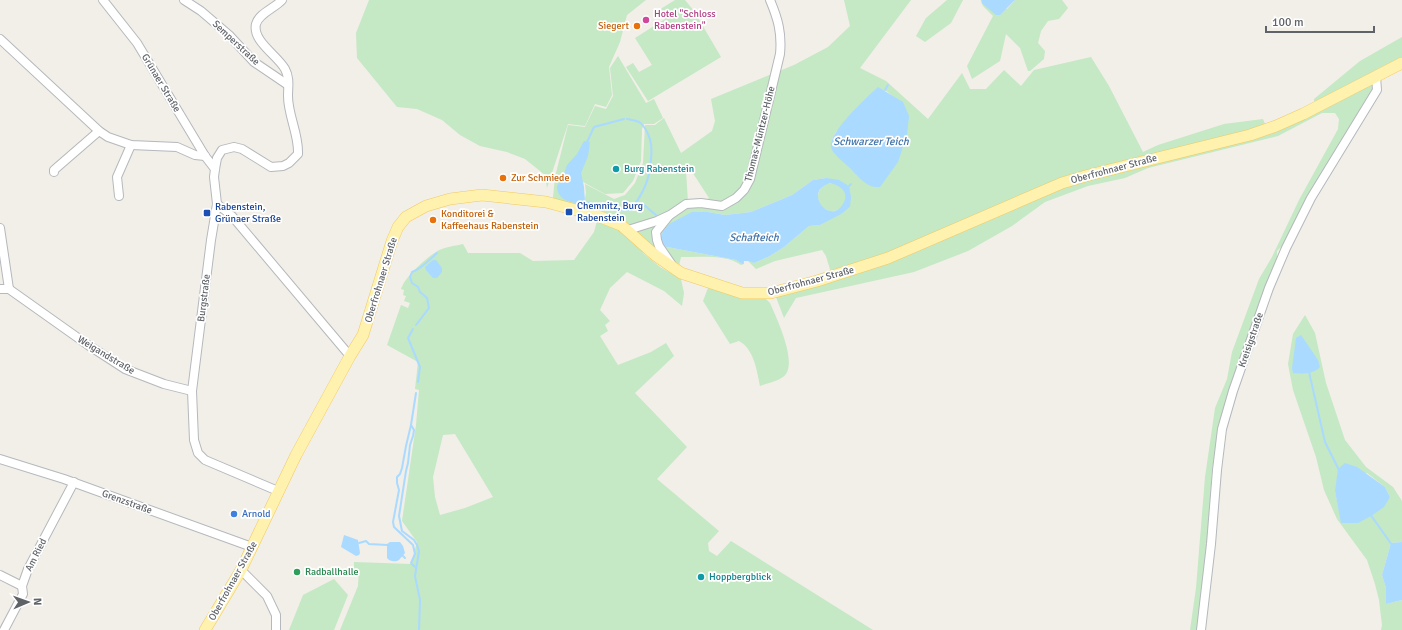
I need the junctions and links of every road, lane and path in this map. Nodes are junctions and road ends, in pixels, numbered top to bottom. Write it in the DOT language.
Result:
graph roads {
  1 [pos="103,0"];
  2 [pos="184,0"];
  3 [pos="282,0"];
  4 [pos="770,0"];
  5 [pos="0,39"];
  6 [pos="1402,63"];
  7 [pos="1376,76"];
  8 [pos="288,85"];
  9 [pos="99,131"];
  10 [pos="131,145"];
  11 [pos="205,156"];
  12 [pos="215,169"];
  13 [pos="54,172"];
  14 [pos="119,196"];
  15 [pos="217,204"];
  16 [pos="670,215"];
  17 [pos="0,228"];
  18 [pos="628,230"];
  19 [pos="675,269"];
  20 [pos="0,289"];
  21 [pos="9,289"];
  22 [pos="350,356"];
  23 [pos="192,392"];
  24 [pos="0,459"];
  25 [pos="74,482"];
  26 [pos="278,491"];
  27 [pos="252,547"];
  28 [pos="241,570"];
  29 [pos="0,575"];
  30 [pos="22,586"];
  31 [pos="4,630"];
  32 [pos="205,630"];
  33 [pos="276,630"];
  34 [pos="1201,630"];
  1 -- 11 [label="street, Grünaer Straße"];
  2 -- 8 [label="street, Semperstraße"];
  3 -- 8 [label="street"];
  4 -- 16 [label="street, Thomas-Müntzer-Höhe"];
  5 -- 9 [label="street"];
  6 -- 7 [label="main road, Oberfrohnaer Straße"];
  7 -- 19 [label="main road, Oberfrohnaer Straße"];
  7 -- 34 [label="street, Kreisigstraße"];
  8 -- 12 [label="street"];
  9 -- 10 [label="street"];
  9 -- 13 [label="street"];
  10 -- 11 [label="street"];
  10 -- 14 [label="street"];
  11 -- 12 [label="street, Grünaer Straße"];
  12 -- 15 [label="street, Burgstraße"];
  15 -- 22 [label="street"];
  15 -- 23 [label="street, Burgstraße"];
  16 -- 18 [label="street, Thomas-Müntzer-Höhe"];
  16 -- 19 [label="street"];
  17 -- 21 [label="street"];
  18 -- 19 [label="main road, Oberfrohnaer Straße"];
  18 -- 22 [label="main road, Oberfrohnaer Straße"];
  20 -- 21 [label="street"];
  21 -- 23 [label="street, Weigandstraße"];
  22 -- 26 [label="main road, Oberfrohnaer Straße"];
  23 -- 26 [label="street"];
  24 -- 25 [label="street, Grenzstraße"];
  25 -- 27 [label="street, Grenzstraße"];
  25 -- 30 [label="street, Am Ried"];
  26 -- 27 [label="main road, Oberfrohnaer Straße"];
  27 -- 28 [label="main road, Oberfrohnaer Straße"];
  28 -- 32 [label="main road, Oberfrohnaer Straße"];
  28 -- 33 [label="street"];
  29 -- 30 [label="street"];
  30 -- 31 [label="street, Am Ried"];
}
